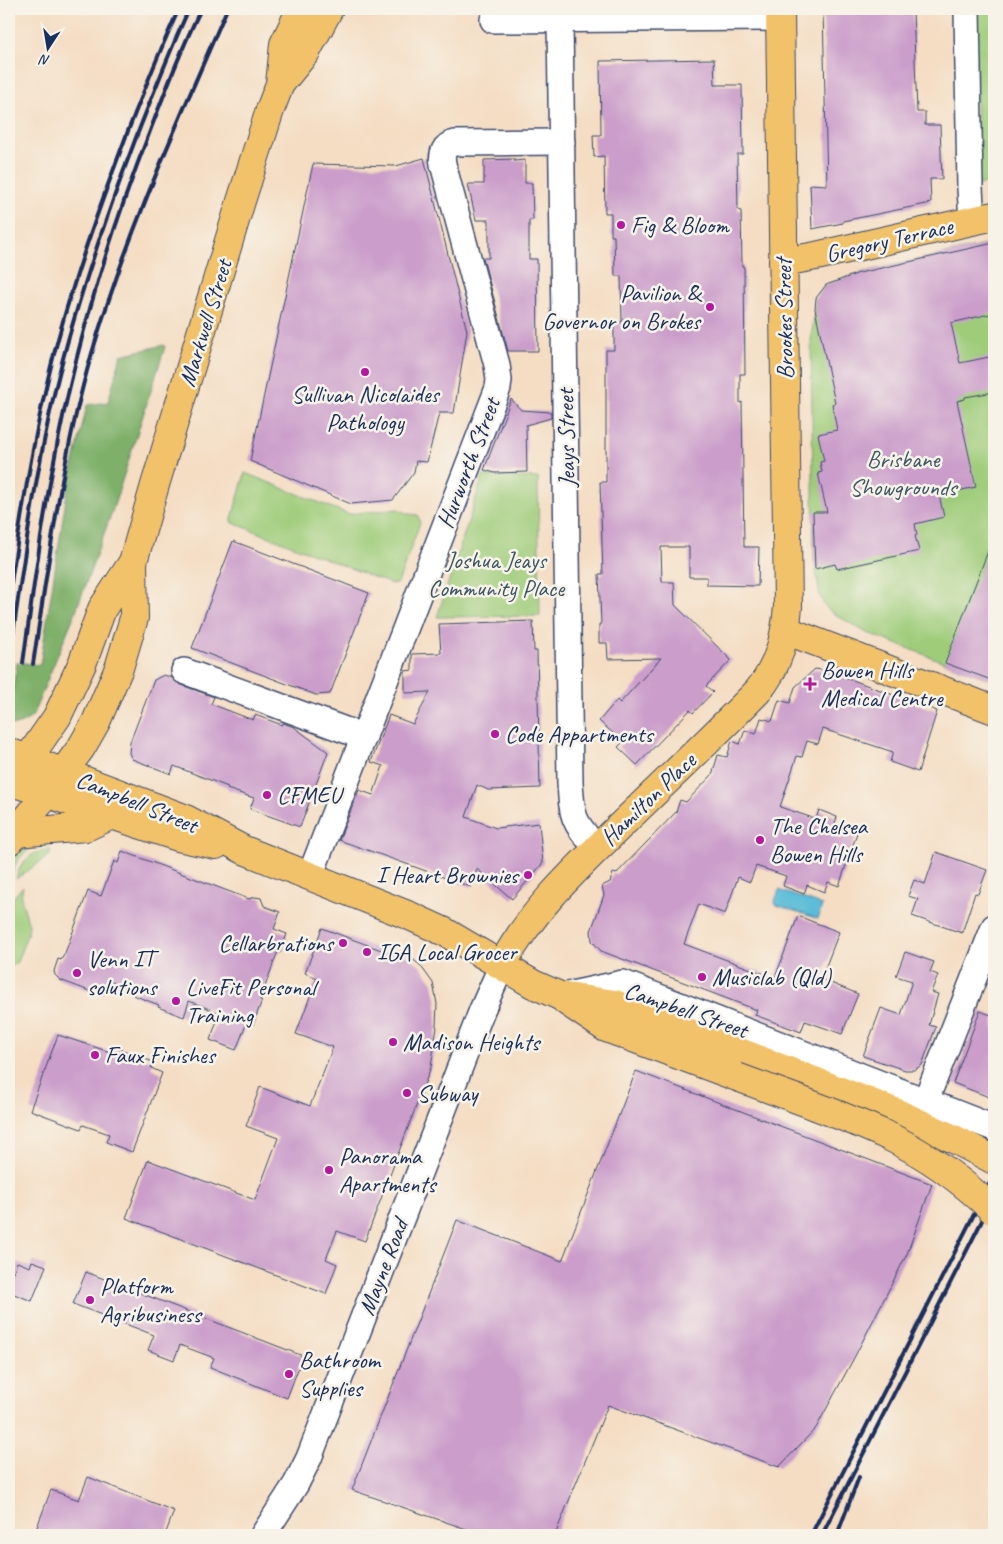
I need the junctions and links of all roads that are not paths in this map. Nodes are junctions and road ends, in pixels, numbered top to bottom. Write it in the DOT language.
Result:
graph roads {
  1 [pos="302,9"];
  2 [pos="329,9"];
  3 [pos="968,9"];
  4 [pos="780,13"];
  5 [pos="493,20"];
  6 [pos="560,20"];
  7 [pos="280,84"];
  8 [pos="562,142"];
  9 [pos="983,219"];
  10 [pos="783,262"];
  11 [pos="133,562"];
  12 [pos="785,630"];
  13 [pos="184,671"];
  14 [pos="994,710"];
  15 [pos="364,737"];
  16 [pos="18,755"];
  17 [pos="64,772"];
  18 [pos="10,783"];
  19 [pos="47,794"];
  20 [pos="112,815"];
  21 [pos="12,837"];
  22 [pos="597,848"];
  23 [pos="244,850"];
  24 [pos="310,876"];
  25 [pos="994,927"];
  26 [pos="502,965"];
  27 [pos="560,996"];
  28 [pos="742,1066"];
  29 [pos="926,1100"];
  30 [pos="994,1128"];
  31 [pos="994,1160"];
  32 [pos="994,1211"];
  33 [pos="263,1535"];
  1 -- 7 [label="main road, Markwell Street"];
  2 -- 7 [label="main road, Markwell Street"];
  3 -- 9 [label="street"];
  4 -- 6 [label="street"];
  4 -- 10 [label="main road, Brookes Street"];
  5 -- 6 [label="street"];
  6 -- 8 [label="street, Jeays Street"];
  7 -- 11 [label="main road, Markwell Street"];
  8 -- 15 [label="street, Hurworth Street"];
  8 -- 22 [label="street, Jeays Street"];
  9 -- 10 [label="main road, Gregory Terrace"];
  10 -- 12 [label="main road, Brookes Street"];
  11 -- 16 [label="main road, Markwell Street"];
  11 -- 17 [label="main road, Markwell Street"];
  12 -- 14 [label="main road"];
  12 -- 22 [label="main road, Hamilton Place"];
  13 -- 15 [label="street"];
  15 -- 24 [label="street, Hurworth Street"];
  16 -- 17 [label="main road, Campbell Street"];
  16 -- 18 [label="main road, Markwell Street"];
  17 -- 19 [label="main road, Markwell Street"];
  17 -- 23 [label="main road, Campbell Street"];
  18 -- 19 [label="main road, Campbell Street"];
  19 -- 20 [label="main road, Campbell Street"];
  19 -- 21 [label="main road, Markwell Street"];
  20 -- 21 [label="main road"];
  20 -- 23 [label="main road, Campbell Street"];
  22 -- 26 [label="main road, Hamilton Place"];
  23 -- 24 [label="main road, Campbell Street"];
  24 -- 26 [label="main road, Campbell Street"];
  25 -- 29 [label="street"];
  26 -- 27 [label="main road, Campbell Street"];
  26 -- 33 [label="street, Mayne Road"];
  27 -- 28 [label="main road"];
  27 -- 29 [label="street, Campbell Street"];
  28 -- 31 [label="main road"];
  28 -- 32 [label="main road, bridge"];
  29 -- 30 [label="street, Campbell Street"];
}
